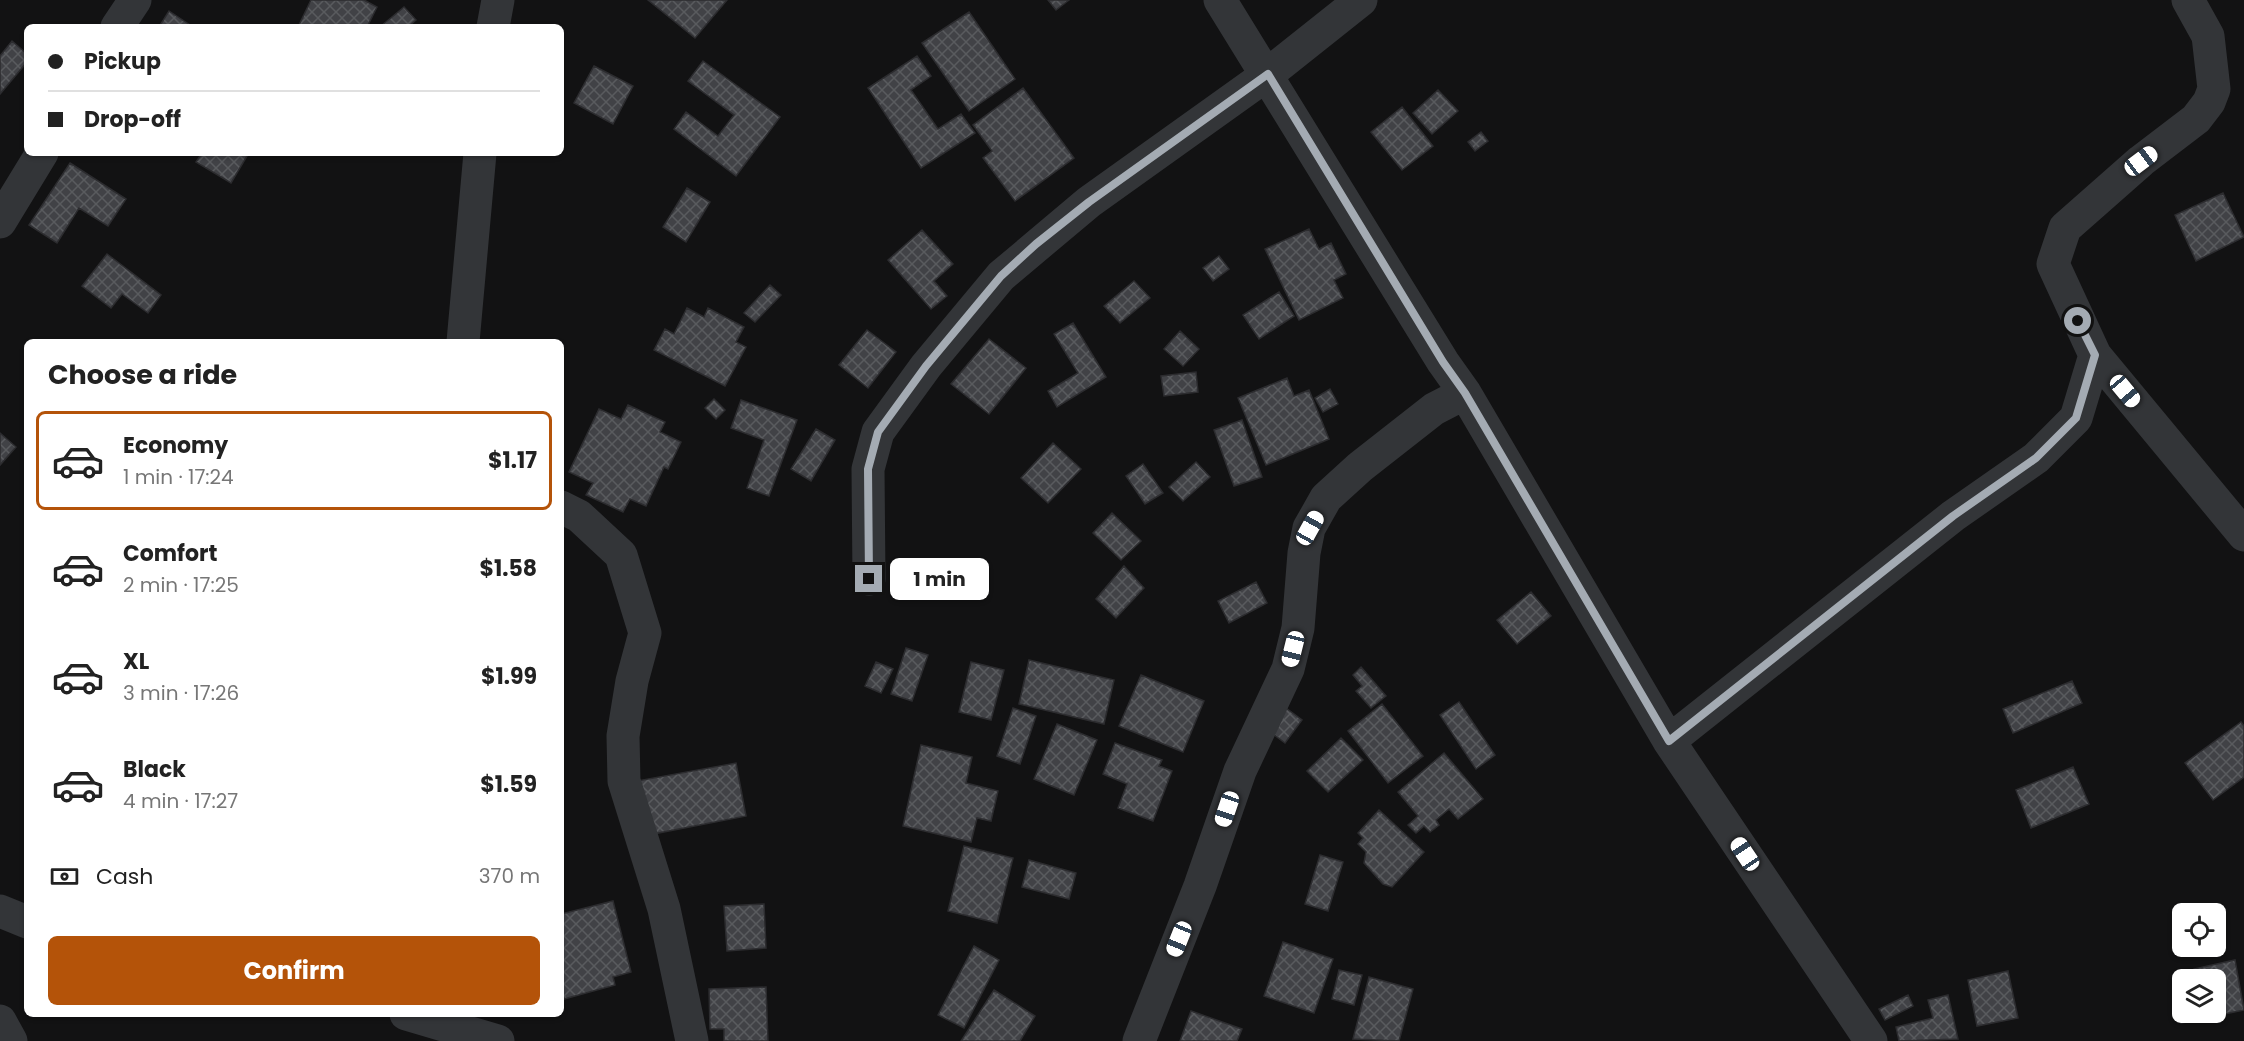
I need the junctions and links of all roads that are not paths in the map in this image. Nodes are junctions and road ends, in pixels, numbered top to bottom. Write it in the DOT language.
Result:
graph roads {
  1 [pos="135,0"];
  2 [pos="498,0"];
  3 [pos="1220,0"];
  4 [pos="1361,0"];
  5 [pos="2188,0"];
  6 [pos="119,24"];
  7 [pos="494,24"];
  8 [pos="1268,74"];
  9 [pos="40,156"];
  10 [pos="480,156"];
  11 [pos="0,222"];
  12 [pos="463,339"];
  13 [pos="2095,355"];
  14 [pos="1465,393"];
  15 [pos="564,508"];
  16 [pos="2244,535"];
  17 [pos="869,579"];
  18 [pos="1669,741"];
  19 [pos="0,911"];
  20 [pos="24,921"];
  21 [pos="416,1017"];
  22 [pos="0,1022"];
  23 [pos="11,1041"];
  24 [pos="498,1041"];
  25 [pos="692,1041"];
  26 [pos="1139,1041"];
  27 [pos="1871,1041"];
  1 -- 6 [label="street"];
  2 -- 7 [label="street"];
  3 -- 8 [label="street"];
  4 -- 8 [label="street"];
  5 -- 13 [label="street"];
  8 -- 14 [label="street"];
  8 -- 17 [label="street"];
  9 -- 11 [label="street"];
  10 -- 12 [label="street"];
  13 -- 16 [label="street"];
  13 -- 18 [label="street"];
  14 -- 18 [label="street"];
  14 -- 26 [label="street"];
  15 -- 25 [label="street"];
  18 -- 27 [label="street"];
  19 -- 20 [label="street"];
  21 -- 24 [label="street"];
  22 -- 23 [label="street"];
}
